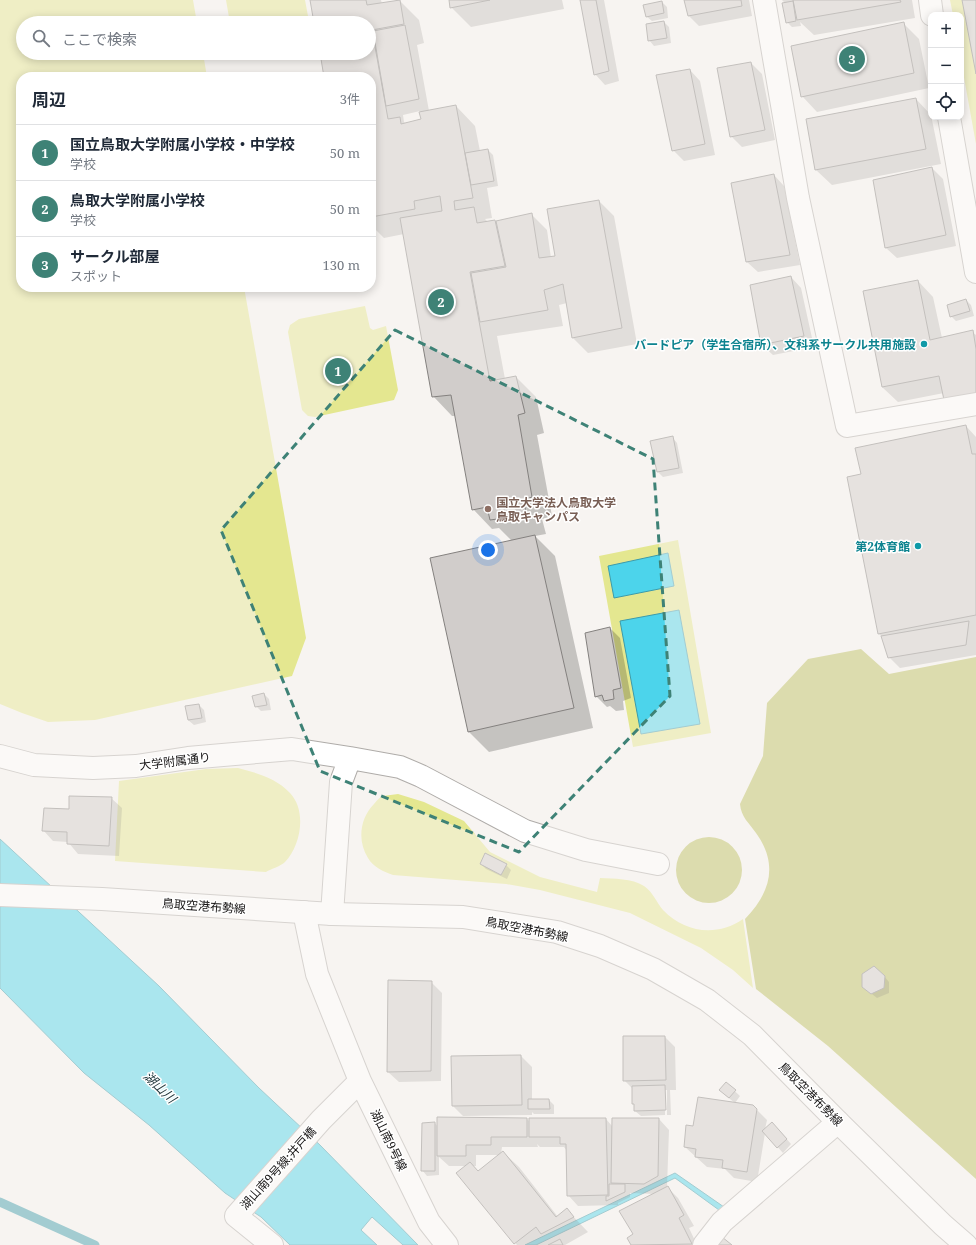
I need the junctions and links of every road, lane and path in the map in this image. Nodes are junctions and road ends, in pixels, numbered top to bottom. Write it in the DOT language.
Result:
graph roads {
  1 [pos="764,0"];
  2 [pos="930,0"];
  3 [pos="932,12"];
  4 [pos="950,120"];
  5 [pos="976,272"];
  6 [pos="976,404"];
  7 [pos="0,756"];
  8 [pos="350,758"];
  9 [pos="658,864"];
  10 [pos="0,894"];
  11 [pos="304,912"];
  12 [pos="332,914"];
  13 [pos="360,1081"];
  14 [pos="838,1122"];
  15 [pos="272,1245"];
  16 [pos="447,1245"];
  17 [pos="704,1245"];
  18 [pos="966,1245"];
  1 -- 6 [label="street"];
  2 -- 3 [label="street"];
  4 -- 5 [label="street"];
  7 -- 8 [label="street, 大学附属通り"];
  8 -- 9 [label="street, 大学附属通り"];
  8 -- 12 [label="street"];
  10 -- 11 [label="street, 鳥取空港布勢線"];
  11 -- 12 [label="street, 鳥取空港布勢線"];
  11 -- 13 [label="street, 湖山南9号線"];
  12 -- 14 [label="street, 鳥取空港布勢線"];
  13 -- 15 [label="street, 湖山南9号線;井戸橋"];
  13 -- 16 [label="street, 湖山南9号線"];
  14 -- 17 [label="street"];
  14 -- 18 [label="street, 鳥取空港布勢線"];
}
